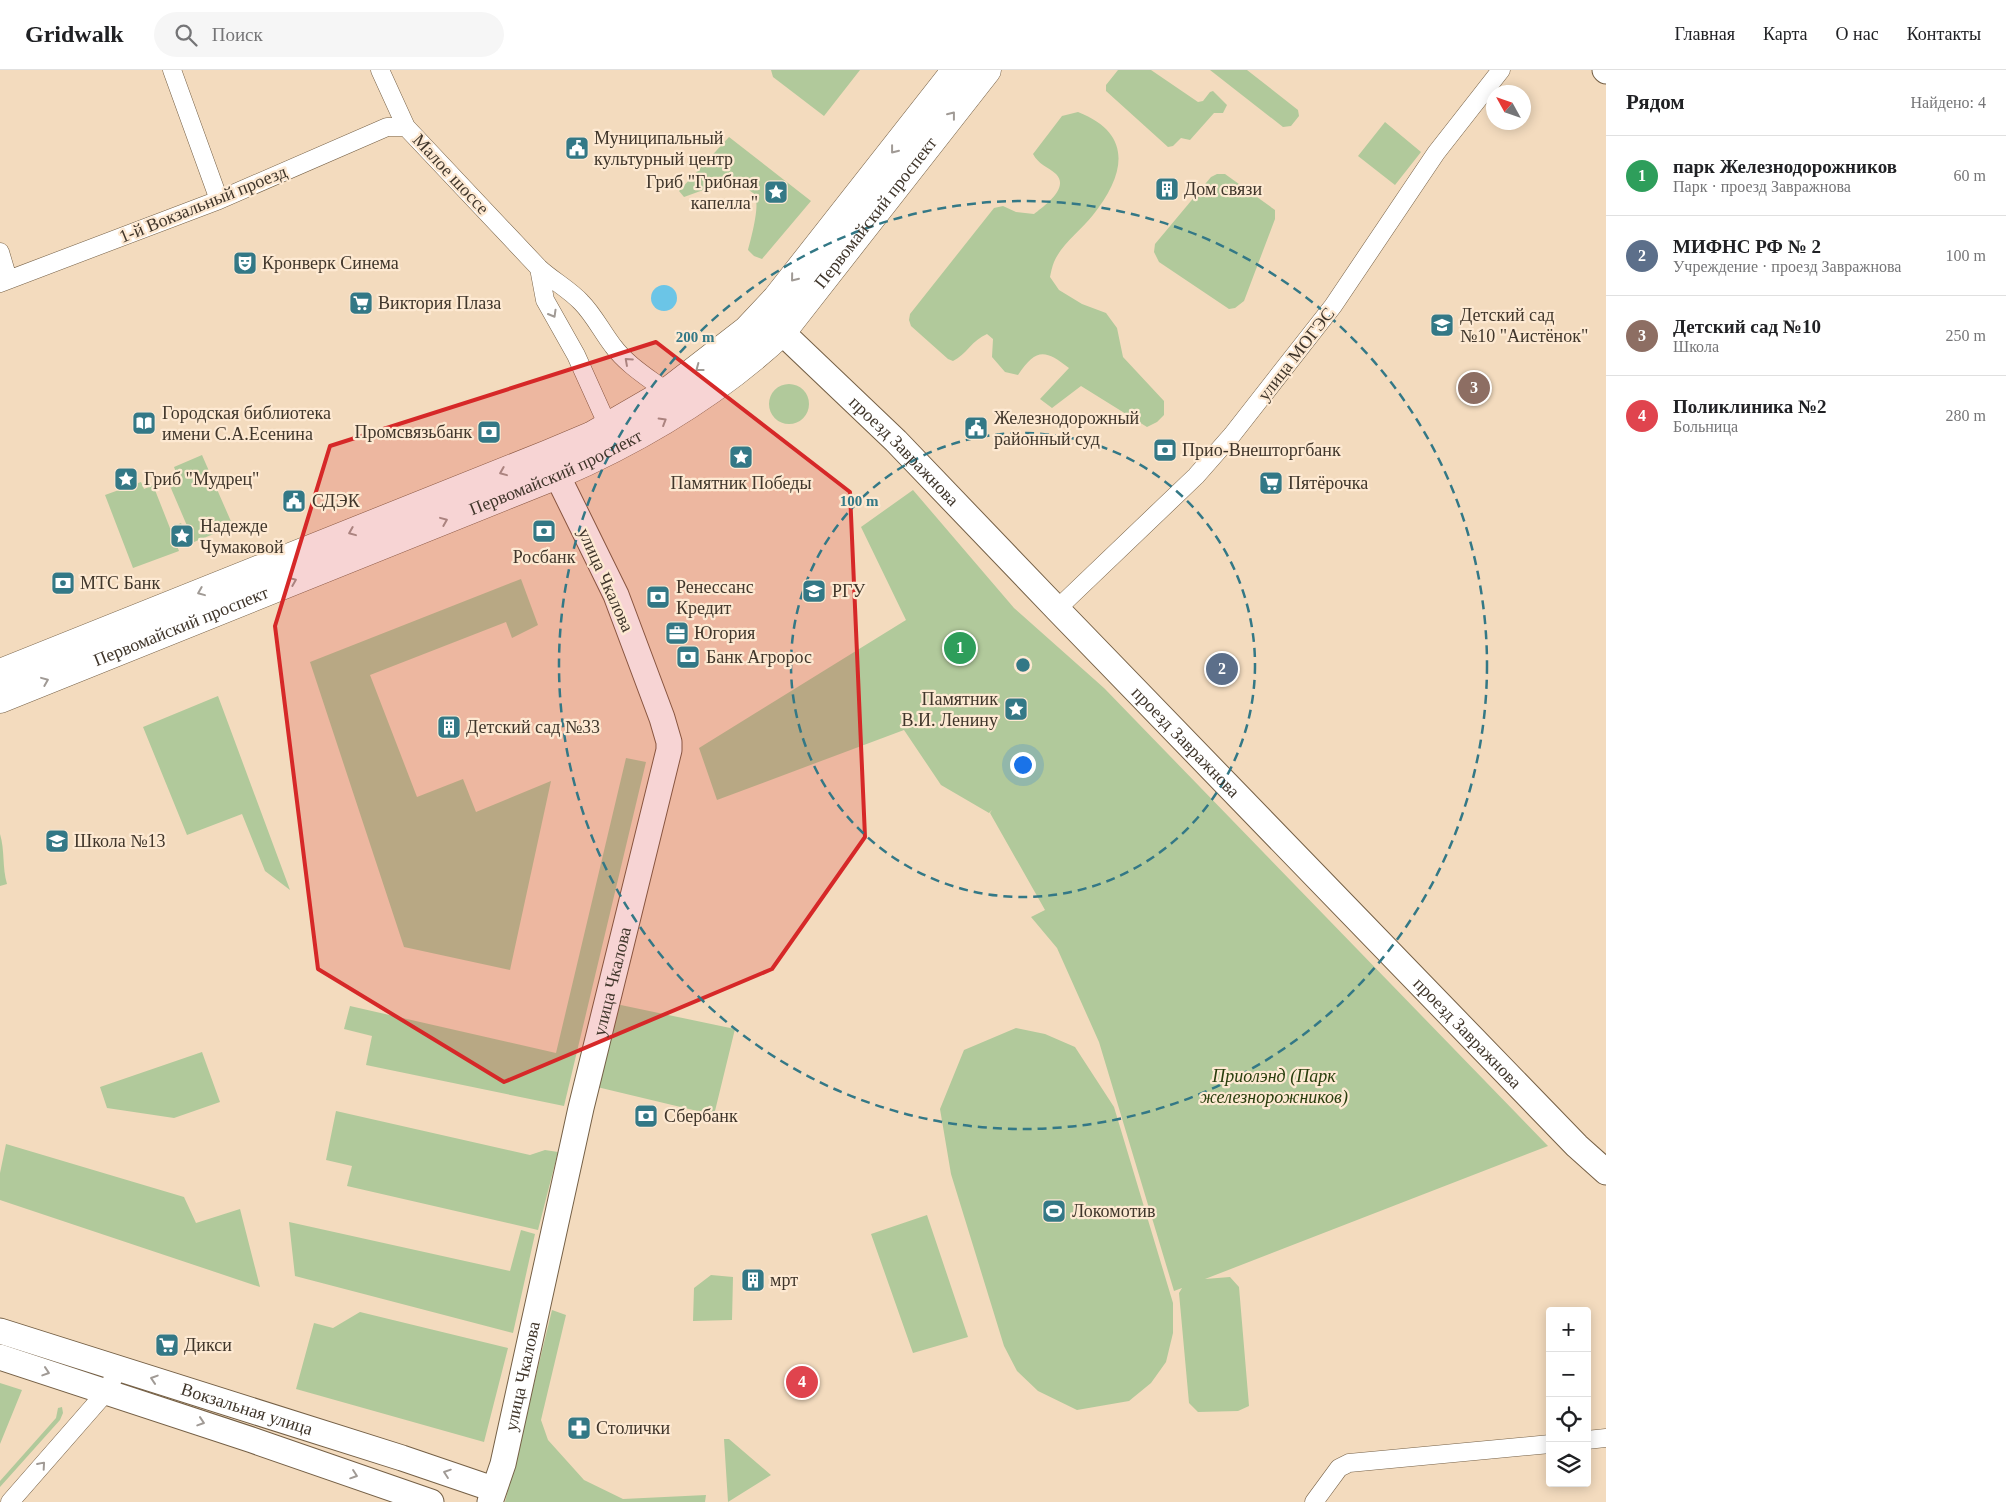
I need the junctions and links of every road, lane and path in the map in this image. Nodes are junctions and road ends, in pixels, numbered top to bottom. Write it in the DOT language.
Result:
graph roads {
  1 [pos="172,70"];
  2 [pos="380,70"];
  3 [pos="956,70"];
  4 [pos="987,70"];
  5 [pos="1501,70"];
  6 [pos="406,127"];
  7 [pos="219,200"];
  8 [pos="0,252"];
  9 [pos="539,268"];
  10 [pos="4,281"];
  11 [pos="772,323"];
  12 [pos="667,392"];
  13 [pos="608,426"];
  14 [pos="557,475"];
  15 [pos="1057,609"];
  16 [pos="0,673"];
  17 [pos="0,700"];
  18 [pos="1606,1172"];
  19 [pos="0,1330"];
  20 [pos="0,1357"];
  21 [pos="118,1368"];
  22 [pos="107,1391"];
  23 [pos="1606,1438"];
  24 [pos="1591,1440"];
  25 [pos="1546,1444"];
  26 [pos="492,1495"];
  27 [pos="10,1502"];
  28 [pos="431,1502"];
  29 [pos="1314,1502"];
  1 -- 7 [label="street"];
  2 -- 6 [label="street, Малое шоссе"];
  3 -- 11 [label="main road, Первомайский проспект, one-way"];
  11 -- 4 [label="main road, Первомайский проспект, one-way"];
  5 -- 15 [label="street, улица МОГЭС"];
  6 -- 7 [label="street, 1-й Вокзальный проезд"];
  6 -- 9 [label="street, Малое шоссе"];
  7 -- 10 [label="street, 1-й Вокзальный проезд"];
  8 -- 10 [label="street"];
  12 -- 9 [label="street, Малое шоссе, one-way"];
  9 -- 13 [label="street, one-way"];
  11 -- 12 [label="main road, Первомайский проспект, one-way"];
  14 -- 11 [label="main road, Первомайский проспект, one-way"];
  11 -- 15 [label="street, проезд Завражнова"];
  12 -- 13 [label="main road, Первомайский проспект"];
  13 -- 16 [label="main road, Первомайский проспект, one-way"];
  17 -- 14 [label="main road, Первомайский проспект, one-way"];
  14 -- 26 [label="street, улица Чкалова"];
  15 -- 18 [label="street, проезд Завражнова"];
  19 -- 21 [label="street, Вокзальная улица"];
  20 -- 22 [label="street, Вокзальная улица, one-way"];
  21 -- 22 [label="street"];
  26 -- 21 [label="street, Вокзальная улица, one-way"];
  27 -- 22 [label="street, one-way"];
  22 -- 28 [label="street, Вокзальная улица, one-way"];
  23 -- 24 [label="street"];
  25 -- 29 [label="street"];
}
